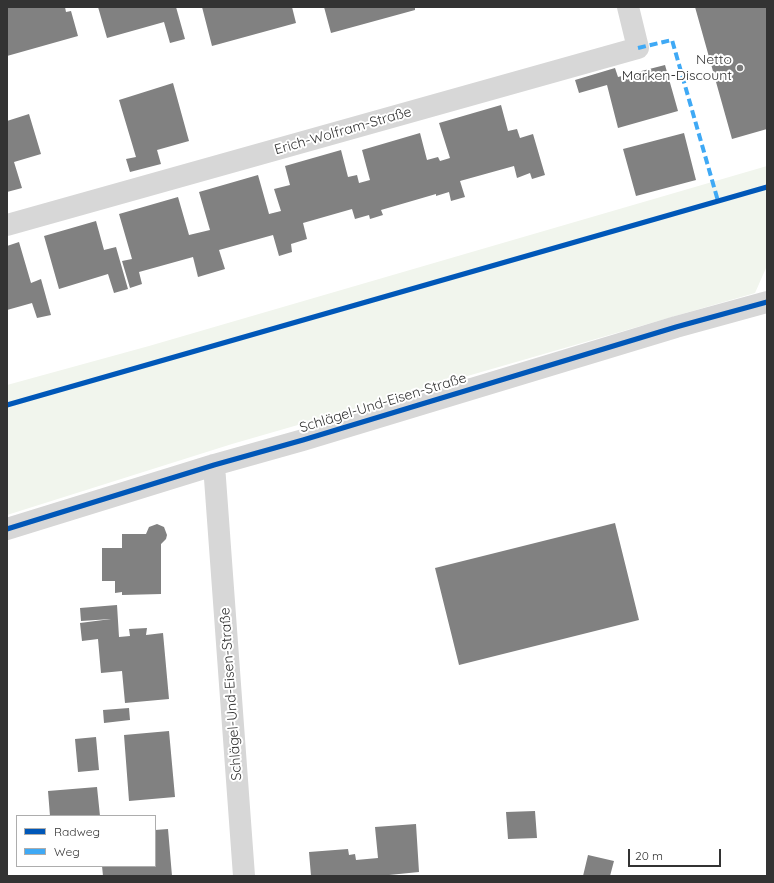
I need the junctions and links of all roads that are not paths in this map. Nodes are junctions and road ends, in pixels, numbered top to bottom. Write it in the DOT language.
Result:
graph roads {
  1 [pos="628,7"];
  2 [pos="7,225"];
  3 [pos="767,302"];
  4 [pos="214,465"];
  5 [pos="7,529"];
  6 [pos="244,876"];
  1 -- 2 [label="street, Erich-Wolfram-Straße"];
  3 -- 4 [label="street, Schlägel-Und-Eisen-Straße"];
  4 -- 5 [label="street, Schlägel-Und-Eisen-Straße"];
  4 -- 6 [label="street, Schlägel-Und-Eisen-Straße"];
}
